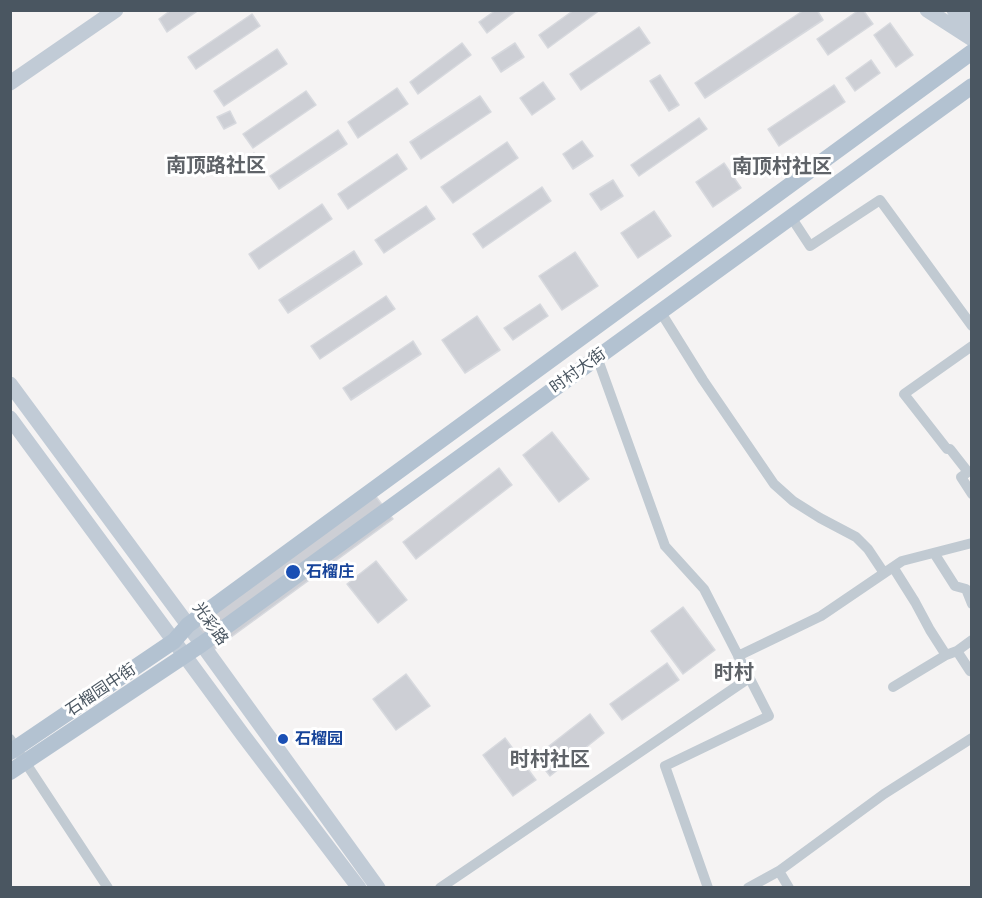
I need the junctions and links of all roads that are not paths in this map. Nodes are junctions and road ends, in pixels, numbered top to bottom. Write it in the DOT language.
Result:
graph roads {
  1 [pos="116,10"];
  2 [pos="927,10"];
  3 [pos="954,10"];
  4 [pos="972,22"];
  5 [pos="972,39"];
  6 [pos="972,52"];
  7 [pos="10,83"];
  8 [pos="972,86"];
  9 [pos="790,217"];
  10 [pos="660,311"];
  11 [pos="972,327"];
  12 [pos="972,346"];
  13 [pos="597,357"];
  14 [pos="10,384"];
  15 [pos="10,418"];
  16 [pos="972,494"];
  17 [pos="972,543"];
  18 [pos="934,553"];
  19 [pos="888,570"];
  20 [pos="969,588"];
  21 [pos="972,604"];
  22 [pos="188,625"];
  23 [pos="972,640"];
  24 [pos="174,641"];
  25 [pos="202,644"];
  26 [pos="957,651"];
  27 [pos="946,655"];
  28 [pos="185,656"];
  29 [pos="738,656"];
  30 [pos="972,670"];
  31 [pos="749,678"];
  32 [pos="893,687"];
  33 [pos="972,738"];
  34 [pos="16,750"];
  35 [pos="10,772"];
  36 [pos="779,871"];
  37 [pos="108,888"];
  38 [pos="358,888"];
  39 [pos="378,888"];
  40 [pos="440,888"];
  41 [pos="708,888"];
  42 [pos="748,888"];
  43 [pos="789,888"];
  1 -- 7 [label="main road"];
  2 -- 5 [label="main road"];
  3 -- 4 [label="main road"];
  6 -- 22 [label="main road, 时村大街"];
  8 -- 9 [label="main road, 时村大街"];
  9 -- 10 [label="main road, 时村大街"];
  9 -- 11 [label="street"];
  10 -- 13 [label="main road, 时村大街"];
  10 -- 19 [label="street"];
  12 -- 16 [label="street"];
  13 -- 25 [label="main road, 时村大街"];
  13 -- 29 [label="street"];
  14 -- 22 [label="main road, 光彩路"];
  15 -- 24 [label="main road"];
  17 -- 18 [label="street"];
  18 -- 19 [label="street"];
  18 -- 20 [label="street"];
  19 -- 27 [label="street"];
  19 -- 29 [label="street"];
  20 -- 21 [label="street"];
  22 -- 24 [label="main road, 石榴园中街"];
  22 -- 25 [label="main road, 光彩路"];
  23 -- 26 [label="street"];
  24 -- 28 [label="main road"];
  24 -- 34 [label="main road, 石榴园中街"];
  25 -- 28 [label="main road, 时村大街"];
  25 -- 39 [label="main road, 光彩路"];
  26 -- 27 [label="street"];
  26 -- 30 [label="street"];
  27 -- 32 [label="street"];
  28 -- 34 [label="main road, 石榴园中街"];
  28 -- 38 [label="main road"];
  29 -- 31 [label="street"];
  31 -- 40 [label="street"];
  31 -- 41 [label="street"];
  33 -- 36 [label="street"];
  34 -- 35 [label="main road, 石榴园中街"];
  34 -- 37 [label="street"];
  36 -- 42 [label="street"];
  36 -- 43 [label="street"];
}
